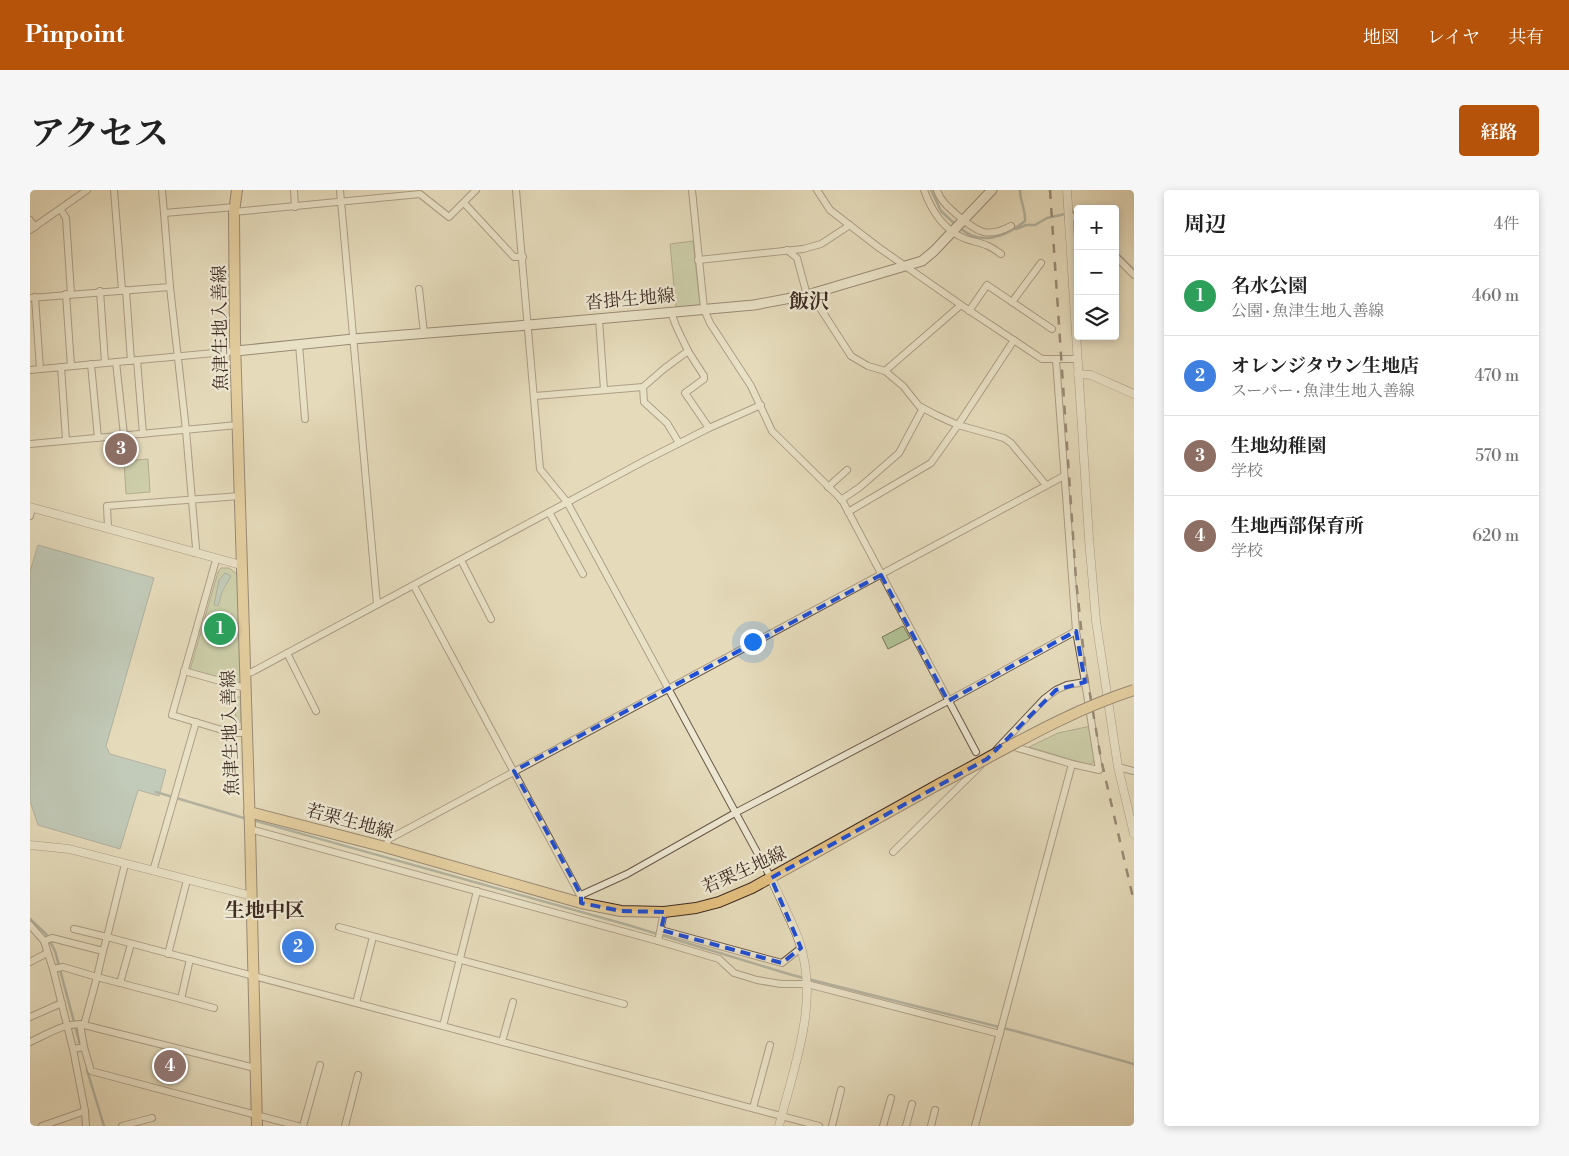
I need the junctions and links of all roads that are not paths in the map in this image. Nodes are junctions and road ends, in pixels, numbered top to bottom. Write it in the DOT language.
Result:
graph roads {
  1 [pos="87,190"];
  2 [pos="114,190"];
  3 [pos="162,190"];
  4 [pos="237,190"];
  5 [pos="294,190"];
  6 [pos="340,190"];
  7 [pos="476,190"];
  8 [pos="516,190"];
  9 [pos="692,190"];
  10 [pos="817,190"];
  11 [pos="924,190"];
  12 [pos="937,190"];
  13 [pos="992,190"];
  14 [pos="1067,190"];
  15 [pos="341,201"];
  16 [pos="464,203"];
  17 [pos="295,207"];
  18 [pos="61,210"];
  19 [pos="235,210"];
  20 [pos="164,213"];
  21 [pos="1068,216"];
  22 [pos="1074,217"];
  23 [pos="30,220"];
  24 [pos="850,224"];
  25 [pos="958,226"];
  26 [pos="1011,226"];
  27 [pos="32,229"];
  28 [pos="787,250"];
  29 [pos="1001,254"];
  30 [pos="523,257"];
  31 [pos="698,260"];
  32 [pos="1119,260"];
  33 [pos="1040,263"];
  34 [pos="906,267"];
  35 [pos="1134,275"];
  36 [pos="170,286"];
  37 [pos="419,289"];
  38 [pos="124,290"];
  39 [pos="100,292"];
  40 [pos="69,294"];
  41 [pos="809,295"];
  42 [pos="31,297"];
  43 [pos="1012,302"];
  44 [pos="961,305"];
  45 [pos="704,308"];
  46 [pos="970,311"];
  47 [pos="671,312"];
  48 [pos="598,319"];
  49 [pos="529,325"];
  50 [pos="1052,330"];
  51 [pos="424,333"];
  52 [pos="353,339"];
  53 [pos="1014,340"];
  54 [pos="299,344"];
  55 [pos="236,351"];
  56 [pos="688,351"];
  57 [pos="178,356"];
  58 [pos="1077,358"];
  59 [pos="134,360"];
  60 [pos="1056,360"];
  61 [pos="116,362"];
  62 [pos="105,363"];
  63 [pos="91,364"];
  64 [pos="71,366"];
  65 [pos="61,367"];
  66 [pos="40,369"];
  67 [pos="30,370"];
  68 [pos="885,372"];
  69 [pos="1078,374"];
  70 [pos="643,387"];
  71 [pos="604,390"];
  72 [pos="1134,394"];
  73 [pos="535,396"];
  74 [pos="761,405"];
  75 [pos="922,408"];
  76 [pos="305,419"];
  77 [pos="238,425"];
  78 [pos="958,425"];
  79 [pos="709,428"];
  80 [pos="186,430"];
  81 [pos="143,434"];
  82 [pos="124,435"];
  83 [pos="98,438"];
  84 [pos="66,440"];
  85 [pos="679,443"];
  86 [pos="30,444"];
  87 [pos="846,470"];
  88 [pos="1064,476"];
  89 [pos="1046,486"];
  90 [pos="828,487"];
  91 [pos="240,496"];
  92 [pos="192,499"];
  93 [pos="841,500"];
  94 [pos="567,502"];
  95 [pos="31,507"];
  96 [pos="549,512"];
  97 [pos="848,512"];
  98 [pos="30,516"];
  99 [pos="108,528"];
  100 [pos="195,554"];
  101 [pos="216,560"];
  102 [pos="461,560"];
  103 [pos="241,565"];
  104 [pos="583,574"];
  105 [pos="881,575"];
  106 [pos="414,586"];
  107 [pos="377,604"];
  108 [pos="491,619"];
  109 [pos="1076,631"];
  110 [pos="287,653"];
  111 [pos="184,672"];
  112 [pos="244,674"];
  113 [pos="1085,682"];
  114 [pos="245,688"];
  115 [pos="669,688"];
  116 [pos="1134,690"];
  117 [pos="948,702"];
  118 [pos="316,711"];
  119 [pos="196,722"];
  120 [pos="247,733"];
  121 [pos="1002,744"];
  122 [pos="976,752"];
  123 [pos="1072,764"];
  124 [pos="1118,767"];
  125 [pos="514,771"];
  126 [pos="1134,771"];
  127 [pos="249,812"];
  128 [pos="735,813"];
  129 [pos="250,829"];
  130 [pos="1134,834"];
  131 [pos="30,845"];
  132 [pos="385,847"];
  133 [pos="893,852"];
  134 [pos="125,864"];
  135 [pos="153,871"];
  136 [pos="771,878"];
  137 [pos="187,880"];
  138 [pos="477,891"];
  139 [pos="252,896"];
  140 [pos="581,899"];
  141 [pos="664,912"];
  142 [pos="30,925"];
  143 [pos="339,927"];
  144 [pos="74,930"];
  145 [pos="661,930"];
  146 [pos="107,937"];
  147 [pos="374,937"];
  148 [pos="658,941"];
  149 [pos="44,942"];
  150 [pos="131,944"];
  151 [pos="801,948"];
  152 [pos="103,951"];
  153 [pos="47,953"];
  154 [pos="168,954"];
  155 [pos="190,959"];
  156 [pos="459,960"];
  157 [pos="30,962"];
  158 [pos="53,969"];
  159 [pos="253,976"];
  160 [pos="97,977"];
  161 [pos="120,983"];
  162 [pos="807,984"];
  163 [pos="181,999"];
  164 [pos="513,1002"];
  165 [pos="62,1003"];
  166 [pos="356,1003"];
  167 [pos="624,1004"];
  168 [pos="214,1008"];
  169 [pos="30,1017"];
  170 [pos="82,1025"];
  171 [pos="68,1026"];
  172 [pos="443,1026"];
  173 [pos="1000,1034"];
  174 [pos="30,1042"];
  175 [pos="502,1042"];
  176 [pos="770,1045"];
  177 [pos="84,1047"];
  178 [pos="73,1049"];
  179 [pos="320,1065"];
  180 [pos="255,1068"];
  181 [pos="358,1075"];
  182 [pos="841,1090"];
  183 [pos="891,1098"];
  184 [pos="912,1104"];
  185 [pos="753,1108"];
  186 [pos="85,1110"];
  187 [pos="935,1110"];
  188 [pos="782,1116"];
  189 [pos="152,1118"];
  190 [pos="256,1121"];
  191 [pos="42,1126"];
  192 [pos="86,1126"];
  193 [pos="122,1126"];
  194 [pos="298,1126"];
  195 [pos="303,1126"];
  196 [pos="345,1126"];
  197 [pos="779,1126"];
  198 [pos="819,1126"];
  199 [pos="832,1126"];
  200 [pos="883,1126"];
  201 [pos="906,1126"];
  202 [pos="931,1126"];
  203 [pos="974,1126"];
  1 -- 18 [label="street"];
  2 -- 38 [label="street"];
  3 -- 20 [label="street"];
  4 -- 19 [label="main road, 魚津生地入善線"];
  5 -- 17 [label="street"];
  6 -- 15 [label="street"];
  7 -- 16 [label="street"];
  8 -- 30 [label="street"];
  9 -- 31 [label="street"];
  10 -- 24 [label="street"];
  11 -- 25 [label="street"];
  12 -- 25 [label="street"];
  13 -- 25 [label="main road, 沓掛生地線"];
  14 -- 21 [label="street"];
  15 -- 16 [label="street"];
  15 -- 17 [label="street"];
  15 -- 52 [label="street"];
  16 -- 30 [label="street"];
  17 -- 19 [label="street"];
  18 -- 27 [label="street"];
  18 -- 40 [label="street"];
  19 -- 20 [label="street"];
  19 -- 55 [label="main road, 魚津生地入善線"];
  20 -- 36 [label="street"];
  21 -- 22 [label="street"];
  21 -- 58 [label="street"];
  23 -- 27 [label="street"];
  24 -- 28 [label="street"];
  24 -- 34 [label="street"];
  25 -- 26 [label="street"];
  25 -- 29 [label="street"];
  25 -- 34 [label="main road, 沓掛生地線"];
  28 -- 31 [label="street"];
  28 -- 41 [label="street"];
  30 -- 49 [label="street"];
  31 -- 45 [label="street"];
  32 -- 35 [label="street"];
  33 -- 43 [label="street"];
  34 -- 41 [label="main road, 沓掛生地線"];
  34 -- 44 [label="street"];
  36 -- 38 [label="street"];
  36 -- 57 [label="street"];
  37 -- 51 [label="street"];
  38 -- 39 [label="street"];
  38 -- 59 [label="street"];
  39 -- 40 [label="street"];
  39 -- 62 [label="street"];
  40 -- 42 [label="street"];
  40 -- 64 [label="street"];
  41 -- 45 [label="main road, 沓掛生地線"];
  41 -- 68 [label="street"];
  42 -- 66 [label="street"];
  43 -- 46 [label="street"];
  43 -- 50 [label="street"];
  44 -- 46 [label="street"];
  44 -- 68 [label="street"];
  45 -- 47 [label="main road, 沓掛生地線"];
  45 -- 74 [label="street"];
  46 -- 53 [label="street"];
  47 -- 48 [label="main road, 沓掛生地線"];
  47 -- 56 [label="street"];
  48 -- 49 [label="main road, 沓掛生地線"];
  48 -- 71 [label="street"];
  49 -- 51 [label="main road, 沓掛生地線"];
  49 -- 73 [label="street"];
  51 -- 52 [label="main road, 沓掛生地線"];
  52 -- 54 [label="main road, 沓掛生地線"];
  52 -- 107 [label="street"];
  53 -- 60 [label="street"];
  53 -- 78 [label="street"];
  54 -- 55 [label="main road, 沓掛生地線"];
  54 -- 76 [label="street"];
  55 -- 57 [label="street"];
  55 -- 77 [label="main road, 魚津生地入善線"];
  56 -- 70 [label="street"];
  56 -- 79 [label="street"];
  57 -- 59 [label="street"];
  57 -- 80 [label="street"];
  58 -- 60 [label="street"];
  58 -- 69 [label="street"];
  59 -- 61 [label="street"];
  59 -- 81 [label="street"];
  60 -- 88 [label="street"];
  61 -- 62 [label="street"];
  61 -- 82 [label="street"];
  62 -- 63 [label="street"];
  63 -- 64 [label="street"];
  63 -- 83 [label="street"];
  64 -- 65 [label="street"];
  65 -- 66 [label="street"];
  65 -- 84 [label="street"];
  66 -- 67 [label="street"];
  68 -- 75 [label="street"];
  69 -- 72 [label="street"];
  69 -- 124 [label="street"];
  70 -- 71 [label="street"];
  70 -- 85 [label="street"];
  71 -- 73 [label="street"];
  73 -- 94 [label="street"];
  74 -- 79 [label="street"];
  74 -- 90 [label="street"];
  75 -- 78 [label="street"];
  75 -- 93 [label="street"];
  77 -- 80 [label="street"];
  77 -- 91 [label="main road, 魚津生地入善線"];
  78 -- 89 [label="street"];
  78 -- 97 [label="street"];
  79 -- 85 [label="street"];
  80 -- 81 [label="street"];
  80 -- 92 [label="street"];
  81 -- 82 [label="street"];
  82 -- 83 [label="street"];
  83 -- 84 [label="street"];
  84 -- 86 [label="street"];
  85 -- 94 [label="street"];
  87 -- 90 [label="street"];
  88 -- 89 [label="street"];
  88 -- 109 [label="street"];
  89 -- 105 [label="street"];
  90 -- 93 [label="street"];
  91 -- 92 [label="street"];
  91 -- 103 [label="main road, 魚津生地入善線"];
  92 -- 99 [label="street"];
  92 -- 100 [label="street"];
  93 -- 97 [label="street"];
  94 -- 96 [label="street"];
  94 -- 115 [label="street"];
  95 -- 98 [label="street"];
  95 -- 99 [label="street"];
  96 -- 102 [label="street"];
  96 -- 104 [label="street"];
  97 -- 105 [label="street"];
  99 -- 100 [label="street"];
  100 -- 101 [label="street"];
  101 -- 103 [label="street"];
  101 -- 111 [label="street"];
  102 -- 106 [label="street"];
  102 -- 108 [label="street"];
  103 -- 112 [label="main road, 魚津生地入善線"];
  105 -- 115 [label="street"];
  105 -- 117 [label="street"];
  106 -- 107 [label="street"];
  106 -- 125 [label="street"];
  107 -- 110 [label="street"];
  109 -- 113 [label="street"];
  109 -- 117 [label="street"];
  110 -- 112 [label="street"];
  110 -- 118 [label="street"];
  111 -- 114 [label="street"];
  111 -- 119 [label="street"];
  112 -- 114 [label="main road, 魚津生地入善線"];
  113 -- 121 [label="street"];
  113 -- 123 [label="street"];
  114 -- 120 [label="main road, 魚津生地入善線"];
  115 -- 125 [label="street"];
  115 -- 128 [label="street"];
  116 -- 136 [label="main road, 若栗生地線, bridge"];
  117 -- 122 [label="street"];
  117 -- 128 [label="street"];
  119 -- 120 [label="street"];
  119 -- 135 [label="street"];
  120 -- 127 [label="main road, 魚津生地入善線"];
  121 -- 123 [label="street"];
  121 -- 133 [label="street"];
  123 -- 173 [label="street"];
  124 -- 126 [label="street"];
  124 -- 130 [label="street"];
  125 -- 132 [label="street"];
  125 -- 140 [label="street"];
  127 -- 129 [label="main road, 魚津生地入善線"];
  127 -- 132 [label="main road, 若栗生地線"];
  128 -- 136 [label="street"];
  128 -- 140 [label="street"];
  129 -- 138 [label="street"];
  129 -- 139 [label="main road, 魚津生地入善線"];
  131 -- 134 [label="street"];
  132 -- 140 [label="main road, 若栗生地線"];
  134 -- 135 [label="street"];
  134 -- 146 [label="street"];
  135 -- 137 [label="street"];
  136 -- 141 [label="main road, 若栗生地線"];
  136 -- 151 [label="street"];
  137 -- 139 [label="street"];
  137 -- 154 [label="street"];
  138 -- 148 [label="street"];
  138 -- 156 [label="street"];
  139 -- 159 [label="main road, 魚津生地入善線"];
  140 -- 141 [label="main road, 若栗生地線"];
  141 -- 145 [label="street"];
  142 -- 149 [label="street"];
  143 -- 147 [label="street"];
  144 -- 146 [label="street"];
  145 -- 148 [label="street"];
  145 -- 151 [label="street"];
  146 -- 150 [label="street"];
  146 -- 152 [label="street"];
  147 -- 156 [label="street"];
  147 -- 166 [label="street"];
  148 -- 162 [label="street"];
  149 -- 152 [label="street"];
  149 -- 153 [label="street"];
  150 -- 154 [label="street"];
  150 -- 161 [label="street"];
  151 -- 162 [label="street"];
  152 -- 160 [label="street"];
  153 -- 157 [label="street"];
  153 -- 158 [label="street"];
  154 -- 155 [label="street"];
  155 -- 159 [label="street"];
  155 -- 163 [label="street"];
  156 -- 167 [label="street"];
  156 -- 172 [label="street"];
  158 -- 160 [label="street"];
  158 -- 165 [label="street"];
  159 -- 166 [label="street"];
  159 -- 180 [label="main road, 魚津生地入善線"];
  160 -- 161 [label="street"];
  160 -- 170 [label="street"];
  161 -- 163 [label="street"];
  162 -- 173 [label="street"];
  162 -- 188 [label="street"];
  163 -- 168 [label="street"];
  164 -- 175 [label="street"];
  165 -- 169 [label="street"];
  165 -- 171 [label="street"];
  166 -- 172 [label="street"];
  170 -- 171 [label="street"];
  170 -- 177 [label="street"];
  170 -- 180 [label="street"];
  171 -- 174 [label="street"];
  171 -- 178 [label="street"];
  172 -- 175 [label="street"];
  173 -- 203 [label="street"];
  175 -- 185 [label="street"];
  176 -- 185 [label="street"];
  177 -- 178 [label="street"];
  177 -- 190 [label="street"];
  178 -- 186 [label="street"];
  179 -- 195 [label="street"];
  180 -- 190 [label="main road, 魚津生地入善線"];
  181 -- 196 [label="street"];
  182 -- 199 [label="street"];
  183 -- 200 [label="street"];
  184 -- 201 [label="street"];
  185 -- 188 [label="street"];
  186 -- 191 [label="street"];
  186 -- 192 [label="street"];
  187 -- 202 [label="street"];
  188 -- 197 [label="street"];
  188 -- 198 [label="street"];
  189 -- 193 [label="street"];
  190 -- 194 [label="street"];
}
